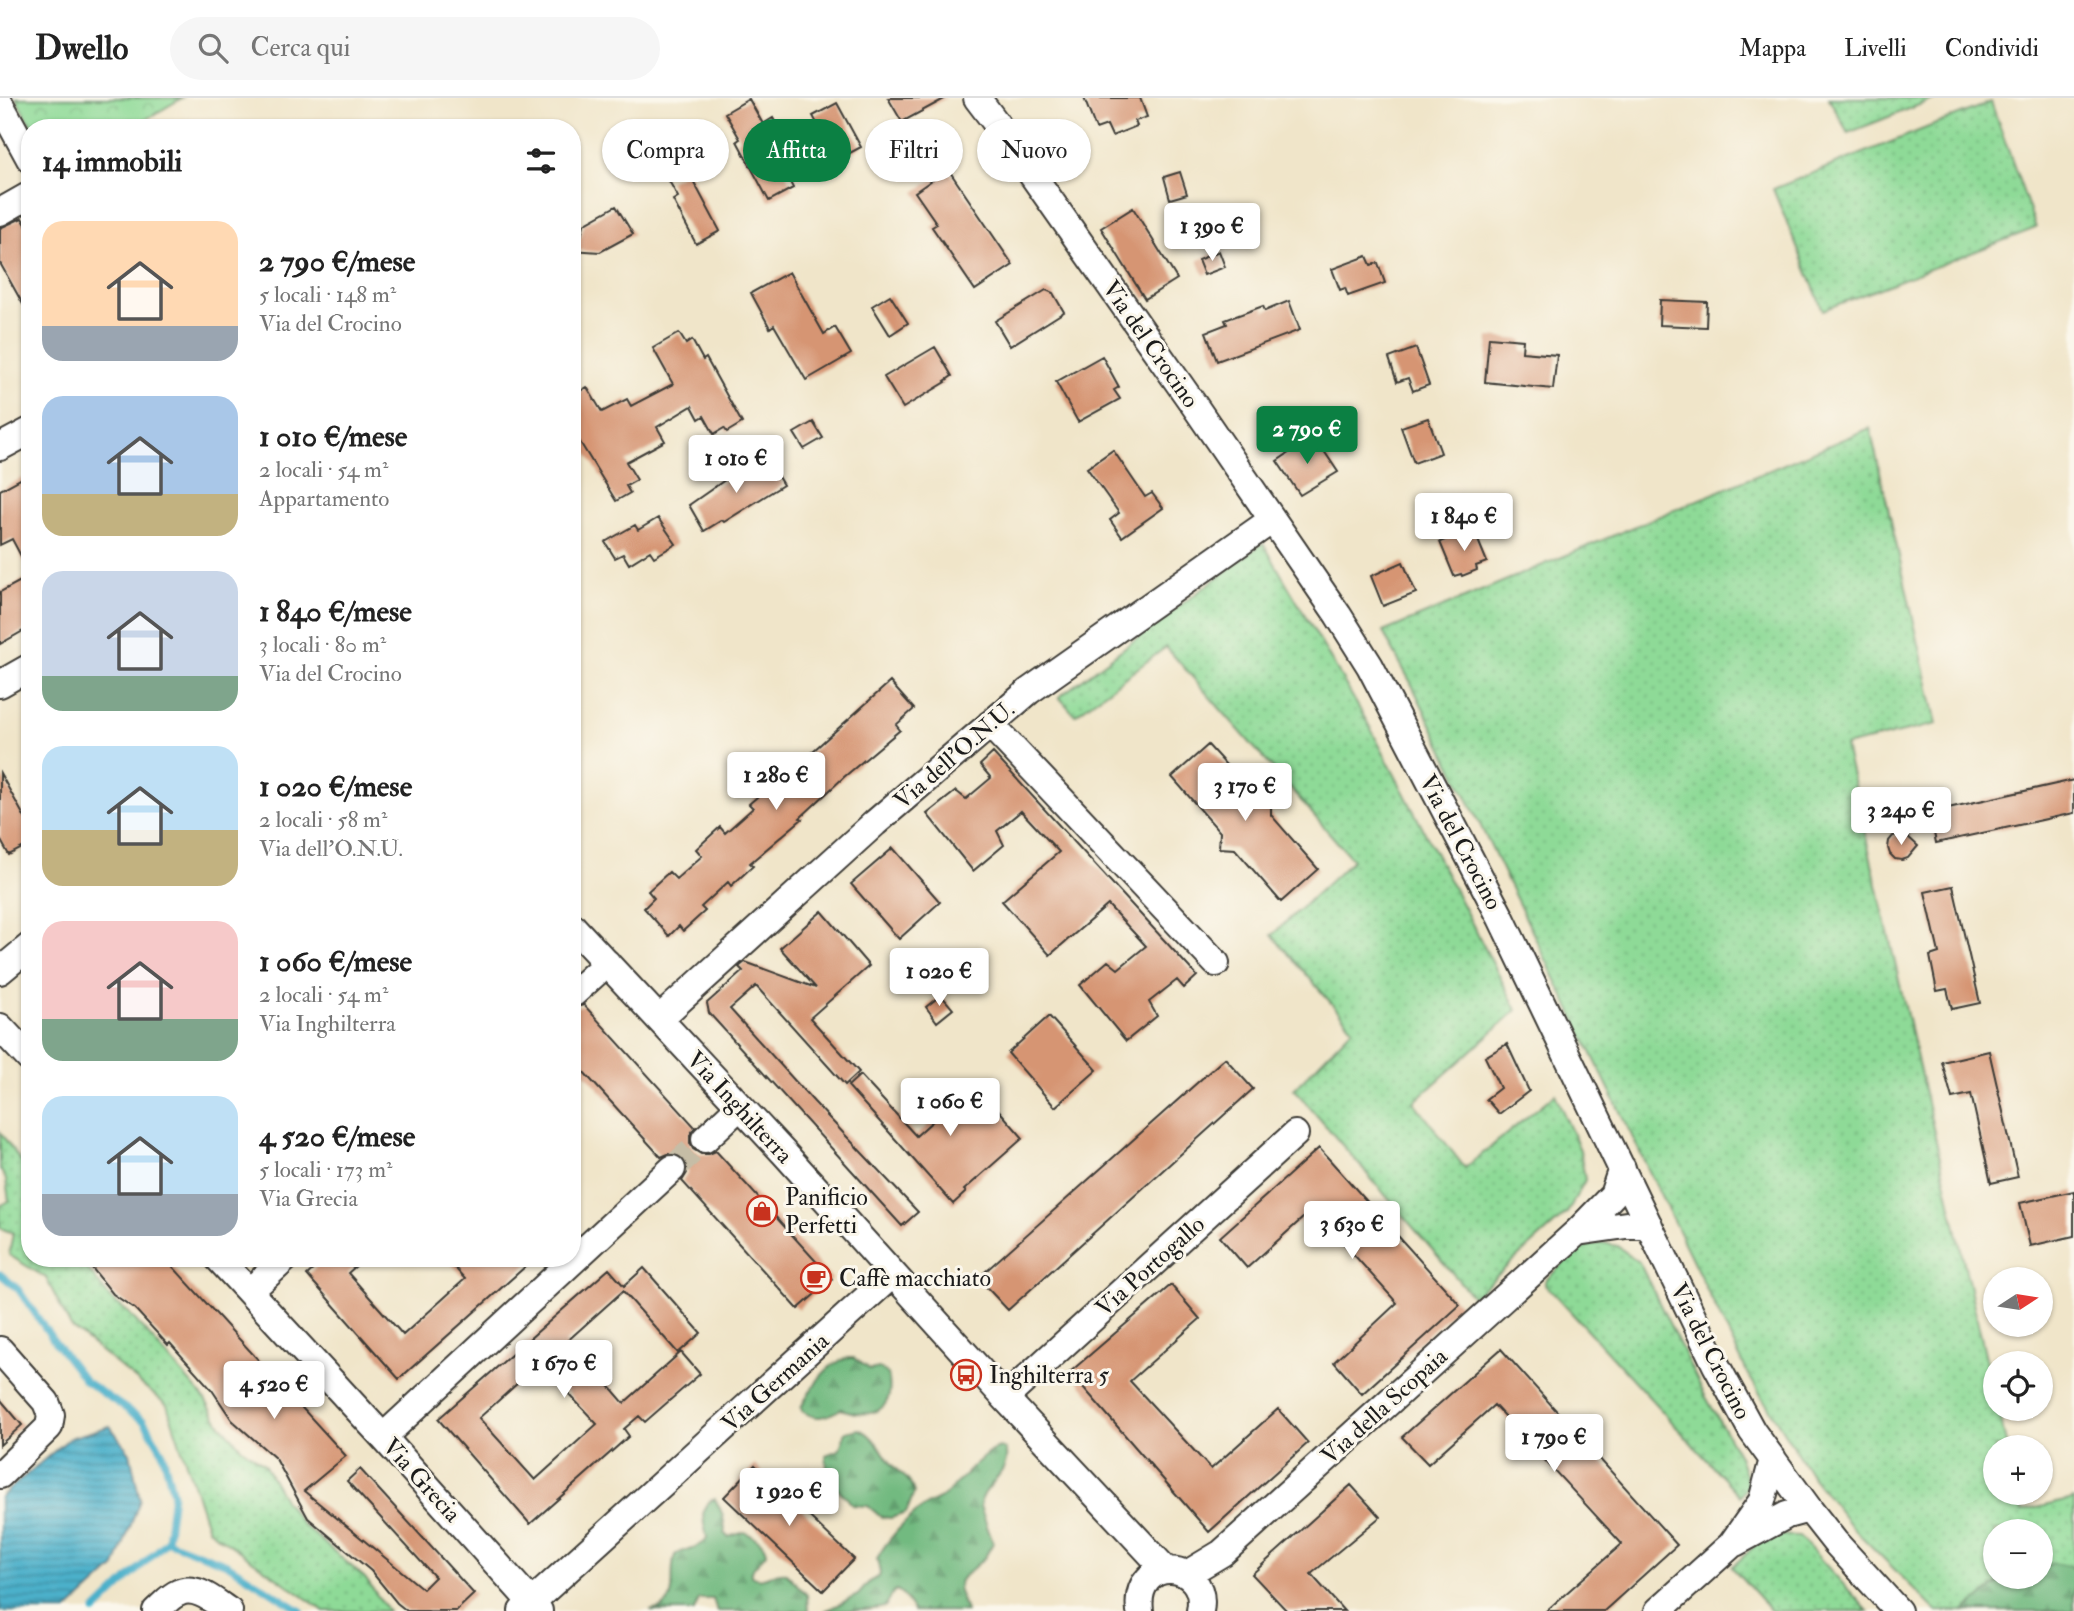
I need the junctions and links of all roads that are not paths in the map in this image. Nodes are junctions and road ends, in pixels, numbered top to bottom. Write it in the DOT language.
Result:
graph roads {
  1 [pos="976,98"];
  2 [pos="0,104"];
  3 [pos="21,142"];
  4 [pos="21,200"];
  5 [pos="0,212"];
  6 [pos="21,436"];
  7 [pos="0,447"];
  8 [pos="1272,520"];
  9 [pos="21,672"];
  10 [pos="0,684"];
  11 [pos="990,724"];
  12 [pos="581,936"];
  13 [pos="21,954"];
  14 [pos="607,963"];
  15 [pos="1216,963"];
  16 [pos="0,971"];
  17 [pos="581,987"];
  18 [pos="659,1019"];
  19 [pos="0,1027"];
  20 [pos="21,1049"];
  21 [pos="740,1106"];
  22 [pos="1295,1134"];
  23 [pos="705,1139"];
  24 [pos="1622,1168"];
  25 [pos="672,1169"];
  26 [pos="1649,1225"];
  27 [pos="1577,1232"];
  28 [pos="581,1253"];
  29 [pos="227,1267"];
  30 [pos="276,1267"];
  31 [pos="566,1267"];
  32 [pos="893,1274"];
  33 [pos="250,1291"];
  34 [pos="0,1350"];
  35 [pos="1005,1398"];
  36 [pos="383,1437"];
  37 [pos="1773,1460"];
  38 [pos="0,1475"];
  39 [pos="1809,1509"];
  40 [pos="1135,1538"];
  41 [pos="1731,1545"];
  42 [pos="1143,1585"];
  43 [pos="1188,1586"];
  44 [pos="531,1608"];
  45 [pos="156,1611"];
  46 [pos="229,1611"];
  47 [pos="1140,1611"];
  48 [pos="1658,1611"];
  49 [pos="1898,1611"];
  1 -- 8 [label="street, Via del Crocino"];
  2 -- 3 [label="street"];
  4 -- 5 [label="street"];
  6 -- 7 [label="street"];
  8 -- 11 [label="street, Via dell'O.N.U."];
  8 -- 24 [label="street, Via del Crocino"];
  9 -- 10 [label="street"];
  11 -- 15 [label="street"];
  11 -- 18 [label="street, Via dell'O.N.U."];
  12 -- 14 [label="street, Via Inghilterra"];
  13 -- 16 [label="street"];
  14 -- 17 [label="street"];
  14 -- 18 [label="street, Via Inghilterra"];
  18 -- 21 [label="street, Via Inghilterra"];
  19 -- 20 [label="street"];
  21 -- 23 [label="street"];
  21 -- 32 [label="street, Via Inghilterra"];
  22 -- 35 [label="street, Via Portogallo"];
  24 -- 26 [label="street, Via del Crocino"];
  24 -- 27 [label="street, Via della Scopaia"];
  25 -- 28 [label="street"];
  26 -- 27 [label="street"];
  26 -- 37 [label="street, Via del Crocino"];
  27 -- 43 [label="street, Via della Scopaia"];
  29 -- 33 [label="street, Via Grecia"];
  30 -- 33 [label="street"];
  31 -- 36 [label="street"];
  32 -- 35 [label="street, Via Inghilterra"];
  32 -- 44 [label="street, Via Germania"];
  33 -- 36 [label="street, Via Grecia"];
  34 -- 38 [label="street"];
  35 -- 40 [label="street, Via Inghilterra"];
  36 -- 44 [label="street, Via Grecia"];
  37 -- 39 [label="street, Via del Crocino"];
  37 -- 41 [label="street"];
  39 -- 41 [label="street"];
  39 -- 49 [label="street, Via del Crocino"];
  40 -- 42 [label="street"];
  40 -- 43 [label="street, Via Inghilterra"];
  41 -- 48 [label="street"];
  42 -- 43 [label="street"];
  42 -- 47 [label="street"];
  45 -- 46 [label="street"];
}
